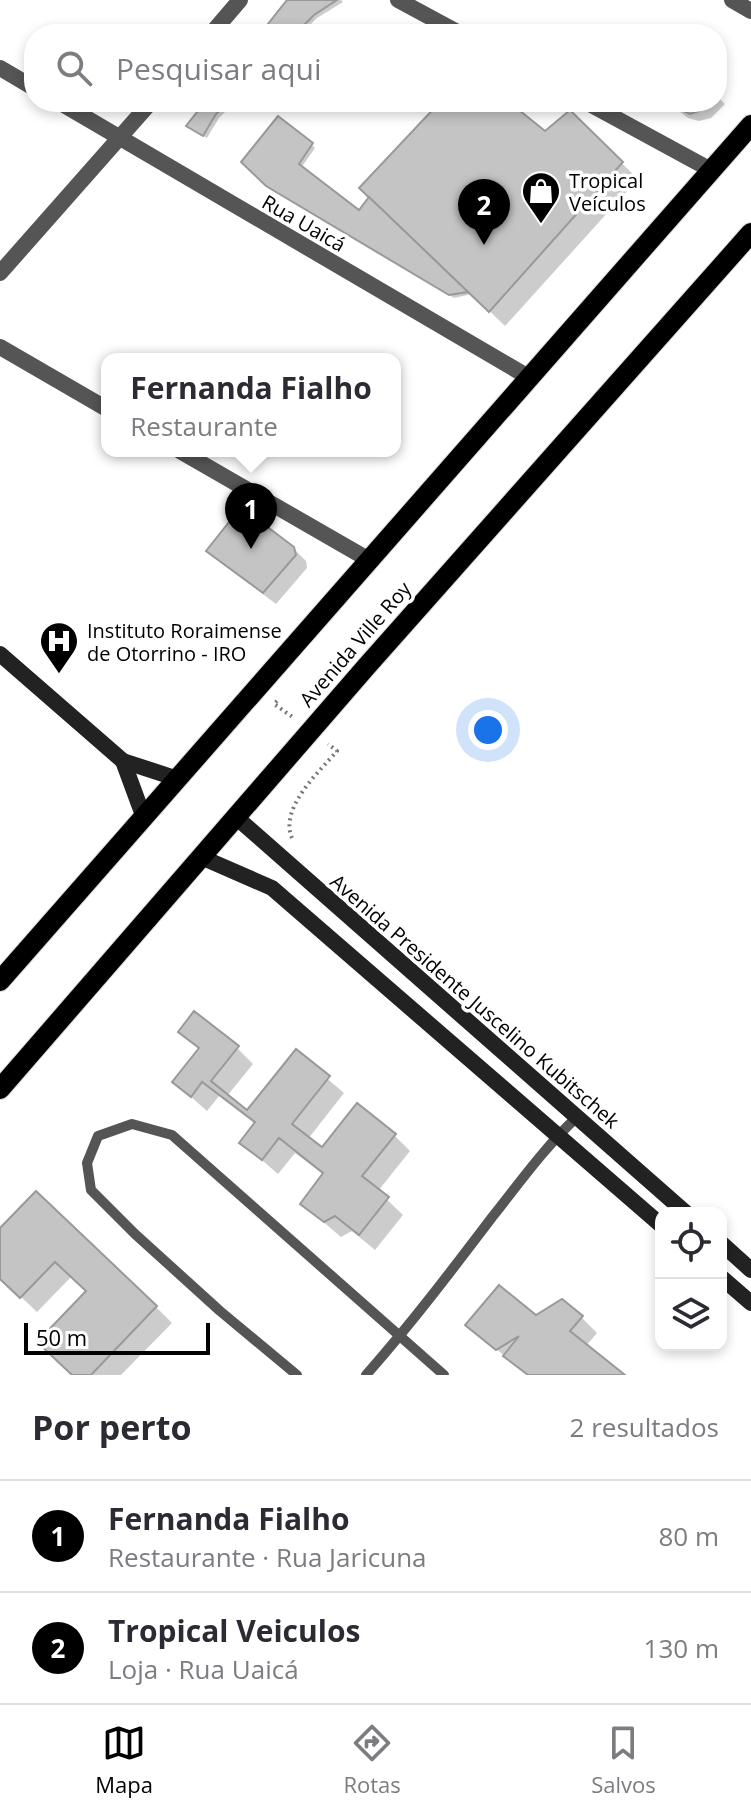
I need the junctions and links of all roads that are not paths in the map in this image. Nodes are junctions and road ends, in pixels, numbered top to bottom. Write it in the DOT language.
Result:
graph roads {
  1 [pos="240,0"];
  2 [pos="398,0"];
  3 [pos="732,0"];
  4 [pos="751,11"];
  5 [pos="220,24"];
  6 [pos="442,24"];
  7 [pos="0,68"];
  8 [pos="24,82"];
  9 [pos="76,112"];
  10 [pos="142,112"];
  11 [pos="604,112"];
  12 [pos="751,125"];
  13 [pos="120,138"];
  14 [pos="711,170"];
  15 [pos="751,233"];
  16 [pos="0,273"];
  17 [pos="0,347"];
  18 [pos="530,378"];
  19 [pos="101,406"];
  20 [pos="190,457"];
  21 [pos="371,561"];
  22 [pos="0,654"];
  23 [pos="123,761"];
  24 [pos="178,779"];
  25 [pos="144,818"];
  26 [pos="237,818"];
  27 [pos="201,857"];
  28 [pos="0,981"];
  29 [pos="0,1089"];
  30 [pos="577,1117"];
  31 [pos="558,1135"];
  32 [pos="679,1207"];
  33 [pos="655,1220"];
  34 [pos="727,1248"];
  35 [pos="751,1270"];
  36 [pos="723,1279"];
  37 [pos="751,1303"];
  38 [pos="400,1337"];
  39 [pos="297,1375"];
  40 [pos="366,1375"];
  41 [pos="444,1375"];
  1 -- 5 [label="street"];
  2 -- 6 [label="street"];
  3 -- 4 [label="street"];
  7 -- 8 [label="street"];
  9 -- 13 [label="street, Rua Uaicá"];
  10 -- 13 [label="street"];
  11 -- 14 [label="street"];
  12 -- 14 [label="main road"];
  13 -- 16 [label="street"];
  13 -- 18 [label="street, Rua Uaicá"];
  14 -- 18 [label="main road"];
  15 -- 26 [label="main road, Avenida Ville Roy"];
  17 -- 19 [label="street"];
  18 -- 21 [label="main road"];
  20 -- 21 [label="street"];
  21 -- 24 [label="main road"];
  22 -- 23 [label="main road"];
  23 -- 24 [label="main road"];
  23 -- 25 [label="main road"];
  24 -- 25 [label="main road"];
  25 -- 28 [label="main road"];
  26 -- 27 [label="main road, Avenida Ville Roy"];
  26 -- 30 [label="main road, Avenida Presidente Juscelino Kubitschek"];
  27 -- 29 [label="main road, Avenida Ville Roy"];
  27 -- 31 [label="main road"];
  30 -- 31 [label="lane"];
  30 -- 32 [label="main road, Avenida Presidente Juscelino Kubitschek"];
  31 -- 33 [label="main road"];
  31 -- 38 [label="lane"];
  34 -- 35 [label="main road"];
  36 -- 37 [label="main road"];
  38 -- 39 [label="lane"];
  38 -- 40 [label="lane"];
  38 -- 41 [label="lane"];
}
